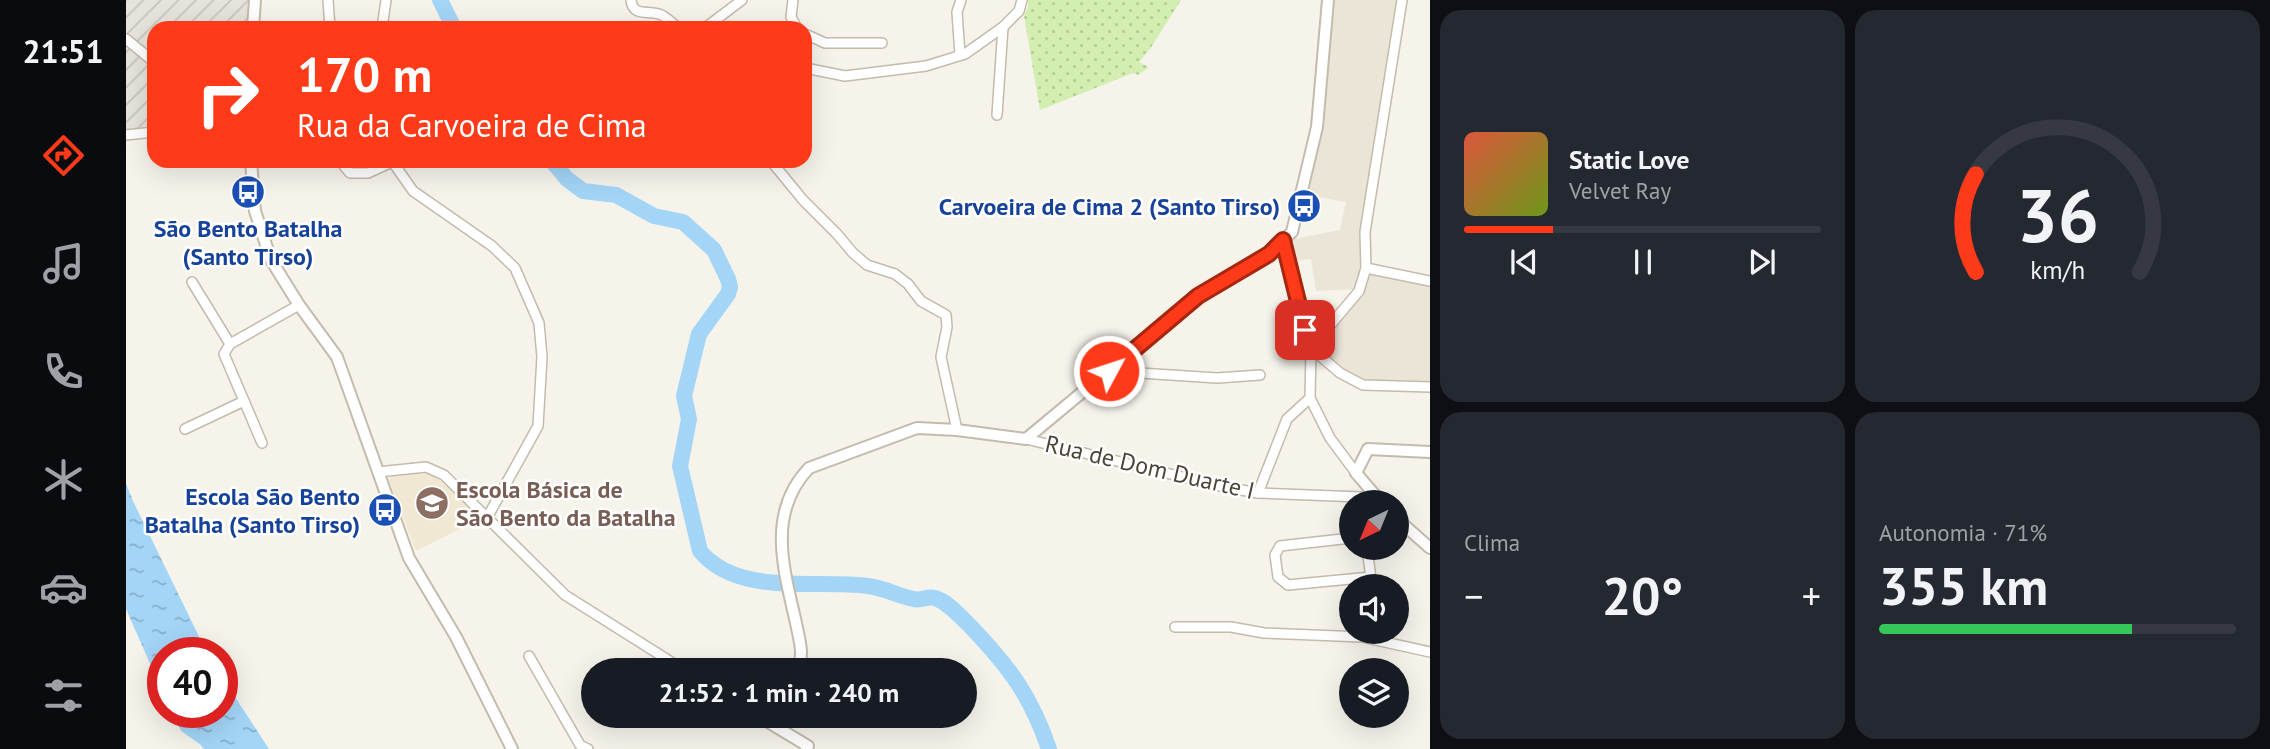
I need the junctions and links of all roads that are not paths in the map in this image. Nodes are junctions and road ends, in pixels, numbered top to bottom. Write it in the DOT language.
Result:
graph roads {
  1 [pos="255,0"];
  2 [pos="328,0"];
  3 [pos="386,0"];
  4 [pos="742,0"];
  5 [pos="795,0"];
  6 [pos="961,0"];
  7 [pos="1023,0"];
  8 [pos="1328,0"];
  9 [pos="1402,0"];
  10 [pos="632,4"];
  11 [pos="254,21"];
  12 [pos="330,21"];
  13 [pos="383,21"];
  14 [pos="670,21"];
  15 [pos="714,21"];
  16 [pos="793,21"];
  17 [pos="1003,27"];
  18 [pos="812,37"];
  19 [pos="126,39"];
  20 [pos="882,43"];
  21 [pos="960,55"];
  22 [pos="147,56"];
  23 [pos="812,69"];
  24 [pos="997,115"];
  25 [pos="147,133"];
  26 [pos="126,135"];
  27 [pos="252,168"];
  28 [pos="346,168"];
  29 [pos="379,168"];
  30 [pos="396,168"];
  31 [pos="777,168"];
  32 [pos="1283,240"];
  33 [pos="1366,268"];
  34 [pos="1430,281"];
  35 [pos="192,282"];
  36 [pos="299,305"];
  37 [pos="230,344"];
  38 [pos="1311,348"];
  39 [pos="1109,371"];
  40 [pos="1259,375"];
  41 [pos="1430,387"];
  42 [pos="1310,398"];
  43 [pos="244,401"];
  44 [pos="185,429"];
  45 [pos="957,430"];
  46 [pos="1026,439"];
  47 [pos="262,443"];
  48 [pos="1430,452"];
  49 [pos="378,472"];
  50 [pos="1356,473"];
  51 [pos="1364,484"];
  52 [pos="1363,490"];
  53 [pos="1370,490"];
  54 [pos="1258,493"];
  55 [pos="1339,499"];
  56 [pos="488,516"];
  57 [pos="1409,529"];
  58 [pos="1339,539"];
  59 [pos="1430,548"];
  60 [pos="1339,583"];
  61 [pos="1175,627"];
  62 [pos="1339,636"];
  63 [pos="1402,644"];
  64 [pos="1430,652"];
  65 [pos="529,656"];
  66 [pos="665,658"];
  67 [pos="800,658"];
  68 [pos="776,728"];
  69 [pos="809,748"];
  70 [pos="512,749"];
  71 [pos="588,749"];
  1 -- 11 [label="street"];
  2 -- 12 [label="street"];
  3 -- 13 [label="street"];
  4 -- 15 [label="street"];
  5 -- 16 [label="street"];
  6 -- 21 [label="street"];
  7 -- 17 [label="street"];
  8 -- 32 [label="street"];
  9 -- 33 [label="street"];
  10 -- 14 [label="street"];
  17 -- 21 [label="street"];
  17 -- 24 [label="street"];
  18 -- 20 [label="street"];
  19 -- 22 [label="street"];
  21 -- 23 [label="street"];
  25 -- 26 [label="street"];
  27 -- 36 [label="street"];
  28 -- 29 [label="street"];
  30 -- 56 [label="street"];
  31 -- 45 [label="street"];
  32 -- 38 [label="street"];
  32 -- 39 [label="street"];
  33 -- 34 [label="street"];
  33 -- 38 [label="street"];
  35 -- 37 [label="street"];
  36 -- 37 [label="street"];
  36 -- 49 [label="street"];
  37 -- 43 [label="street"];
  38 -- 41 [label="street"];
  38 -- 42 [label="street"];
  39 -- 40 [label="street"];
  39 -- 46 [label="street"];
  42 -- 50 [label="street"];
  42 -- 54 [label="street"];
  43 -- 44 [label="street"];
  43 -- 47 [label="street"];
  45 -- 46 [label="street"];
  45 -- 67 [label="street"];
  46 -- 54 [label="street, Rua de Dom Duarte I"];
  48 -- 50 [label="street"];
  49 -- 56 [label="street"];
  49 -- 70 [label="street"];
  50 -- 51 [label="street"];
  51 -- 52 [label="street, Rua de Dom Duarte I"];
  51 -- 53 [label="street"];
  54 -- 55 [label="street, Rua de Dom Duarte I"];
  56 -- 66 [label="street"];
  57 -- 59 [label="street"];
  58 -- 60 [label="street"];
  61 -- 62 [label="street"];
  63 -- 64 [label="street"];
  65 -- 71 [label="street"];
  68 -- 69 [label="street"];
}
